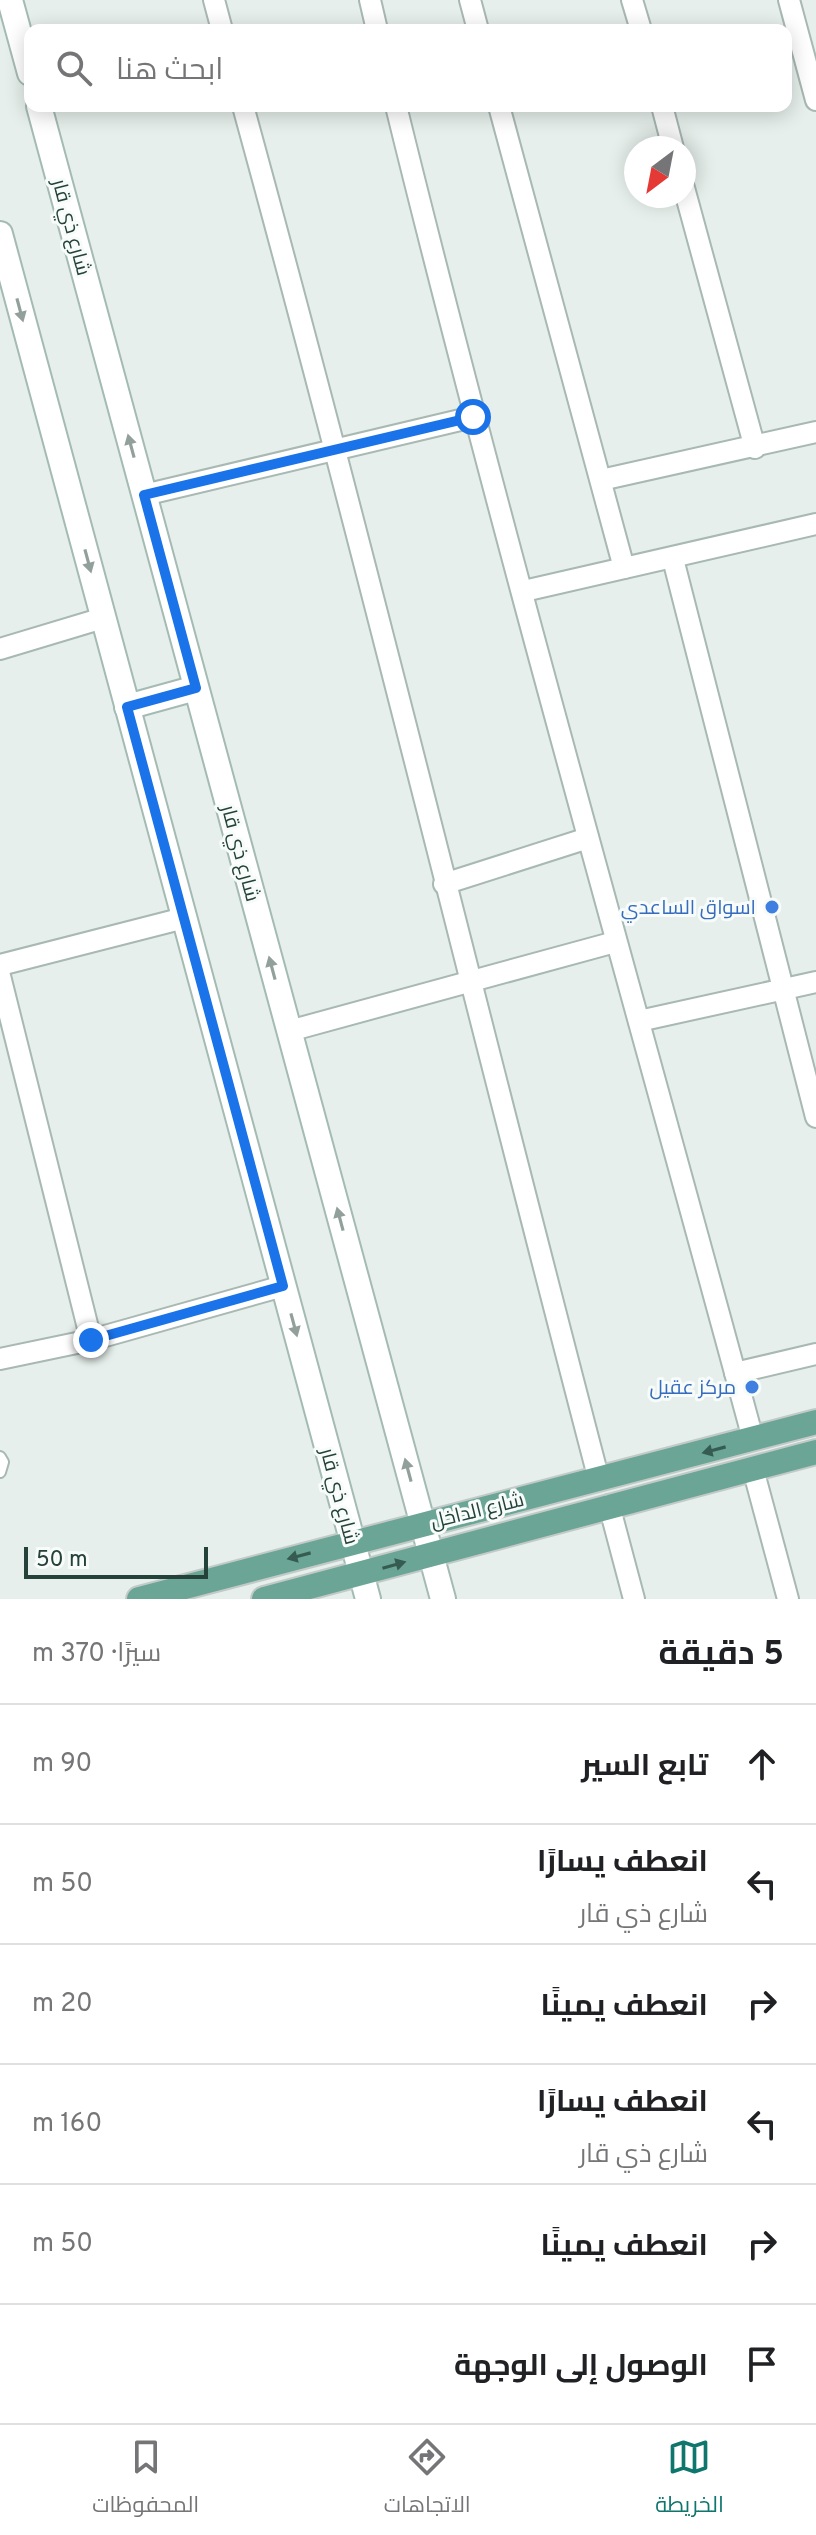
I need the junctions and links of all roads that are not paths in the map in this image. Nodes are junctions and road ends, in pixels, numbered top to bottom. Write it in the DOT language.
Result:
graph roads {
  1 [pos="10,0"];
  2 [pos="214,0"];
  3 [pos="370,0"];
  4 [pos="470,0"];
  5 [pos="632,0"];
  6 [pos="789,0"];
  7 [pos="220,24"];
  8 [pos="376,24"];
  9 [pos="476,24"];
  10 [pos="639,24"];
  11 [pos="24,51"];
  12 [pos="816,100"];
  13 [pos="41,112"];
  14 [pos="245,112"];
  15 [pos="397,112"];
  16 [pos="501,112"];
  17 [pos="664,112"];
  18 [pos="670,136"];
  19 [pos="689,208"];
  20 [pos="0,234"];
  21 [pos="473,417"];
  22 [pos="816,432"];
  23 [pos="337,448"];
  24 [pos="755,448"];
  25 [pos="601,480"];
  26 [pos="144,495"];
  27 [pos="816,524"];
  28 [pos="673,559"];
  29 [pos="624,568"];
  30 [pos="524,591"];
  31 [pos="103,618"];
  32 [pos="0,649"];
  33 [pos="196,688"];
  34 [pos="127,707"];
  35 [pos="588,838"];
  36 [pos="444,884"];
  37 [pos="184,918"];
  38 [pos="615,942"];
  39 [pos="0,965"];
  40 [pos="0,976"];
  41 [pos="816,982"];
  42 [pos="468,983"];
  43 [pos="783,991"];
  44 [pos="639,1021"];
  45 [pos="289,1031"];
  46 [pos="816,1117"];
  47 [pos="283,1286"];
  48 [pos="91,1340"];
  49 [pos="816,1354"];
  50 [pos="0,1359"];
  51 [pos="735,1373"];
  52 [pos="816,1422"];
  53 [pos="753,1439"];
  54 [pos="816,1452"];
  55 [pos="0,1457"];
  56 [pos="753,1469"];
  57 [pos="0,1472"];
  58 [pos="599,1480"];
  59 [pos="609,1505"];
  60 [pos="422,1523"];
  61 [pos="353,1542"];
  62 [pos="431,1554"];
  63 [pos="362,1574"];
  64 [pos="139,1599"];
  65 [pos="264,1599"];
  66 [pos="368,1599"];
  67 [pos="443,1599"];
  68 [pos="634,1599"];
  69 [pos="788,1599"];
  1 -- 11 [label="street"];
  2 -- 7 [label="street"];
  3 -- 8 [label="street"];
  4 -- 9 [label="street"];
  5 -- 10 [label="street"];
  6 -- 12 [label="street"];
  26 -- 13 [label="street, شارع ذي قار, one-way"];
  14 -- 23 [label="street"];
  15 -- 21 [label="street"];
  16 -- 25 [label="street"];
  17 -- 18 [label="street"];
  19 -- 24 [label="street"];
  20 -- 31 [label="street, شارع ذي قار, one-way"];
  21 -- 23 [label="street"];
  21 -- 30 [label="street"];
  22 -- 24 [label="street"];
  23 -- 26 [label="street"];
  23 -- 36 [label="street"];
  24 -- 25 [label="street"];
  25 -- 29 [label="street"];
  26 -- 33 [label="street, شارع ذي قار"];
  27 -- 28 [label="street"];
  28 -- 29 [label="street"];
  28 -- 43 [label="street"];
  29 -- 30 [label="street"];
  30 -- 35 [label="street"];
  31 -- 32 [label="street"];
  31 -- 34 [label="street, شارع ذي قار"];
  33 -- 34 [label="street"];
  45 -- 33 [label="street, شارع ذي قار, one-way"];
  34 -- 37 [label="street, شارع ذي قار"];
  35 -- 36 [label="street"];
  35 -- 38 [label="street"];
  36 -- 42 [label="street"];
  37 -- 39 [label="street"];
  37 -- 47 [label="street, شارع ذي قار"];
  38 -- 42 [label="street"];
  38 -- 44 [label="street"];
  40 -- 48 [label="street"];
  41 -- 43 [label="street"];
  42 -- 45 [label="street"];
  42 -- 58 [label="street"];
  43 -- 44 [label="street"];
  43 -- 46 [label="street"];
  44 -- 51 [label="street"];
  60 -- 45 [label="street, شارع ذي قار, one-way"];
  47 -- 48 [label="street"];
  47 -- 61 [label="street, شارع ذي قار, one-way"];
  48 -- 50 [label="street"];
  49 -- 51 [label="street"];
  51 -- 53 [label="street"];
  52 -- 53 [label="main road, شارع الداخل"];
  53 -- 58 [label="main road, شارع الداخل, one-way"];
  54 -- 56 [label="main road, شارع الداخل"];
  55 -- 57 [label="lane"];
  56 -- 59 [label="main road, شارع الداخل"];
  56 -- 69 [label="street"];
  58 -- 60 [label="main road, شارع الداخل"];
  59 -- 62 [label="main road, شارع الداخل"];
  59 -- 68 [label="street"];
  60 -- 61 [label="main road, شارع الداخل"];
  60 -- 62 [label="street, شارع ذي قار"];
  61 -- 63 [label="street, شارع ذي قار"];
  61 -- 64 [label="main road, شارع الداخل, one-way"];
  63 -- 62 [label="main road, شارع الداخل, one-way"];
  62 -- 67 [label="street, شارع ذي قار"];
  63 -- 65 [label="main road, شارع الداخل"];
  63 -- 66 [label="street, شارع ذي قار"];
}
